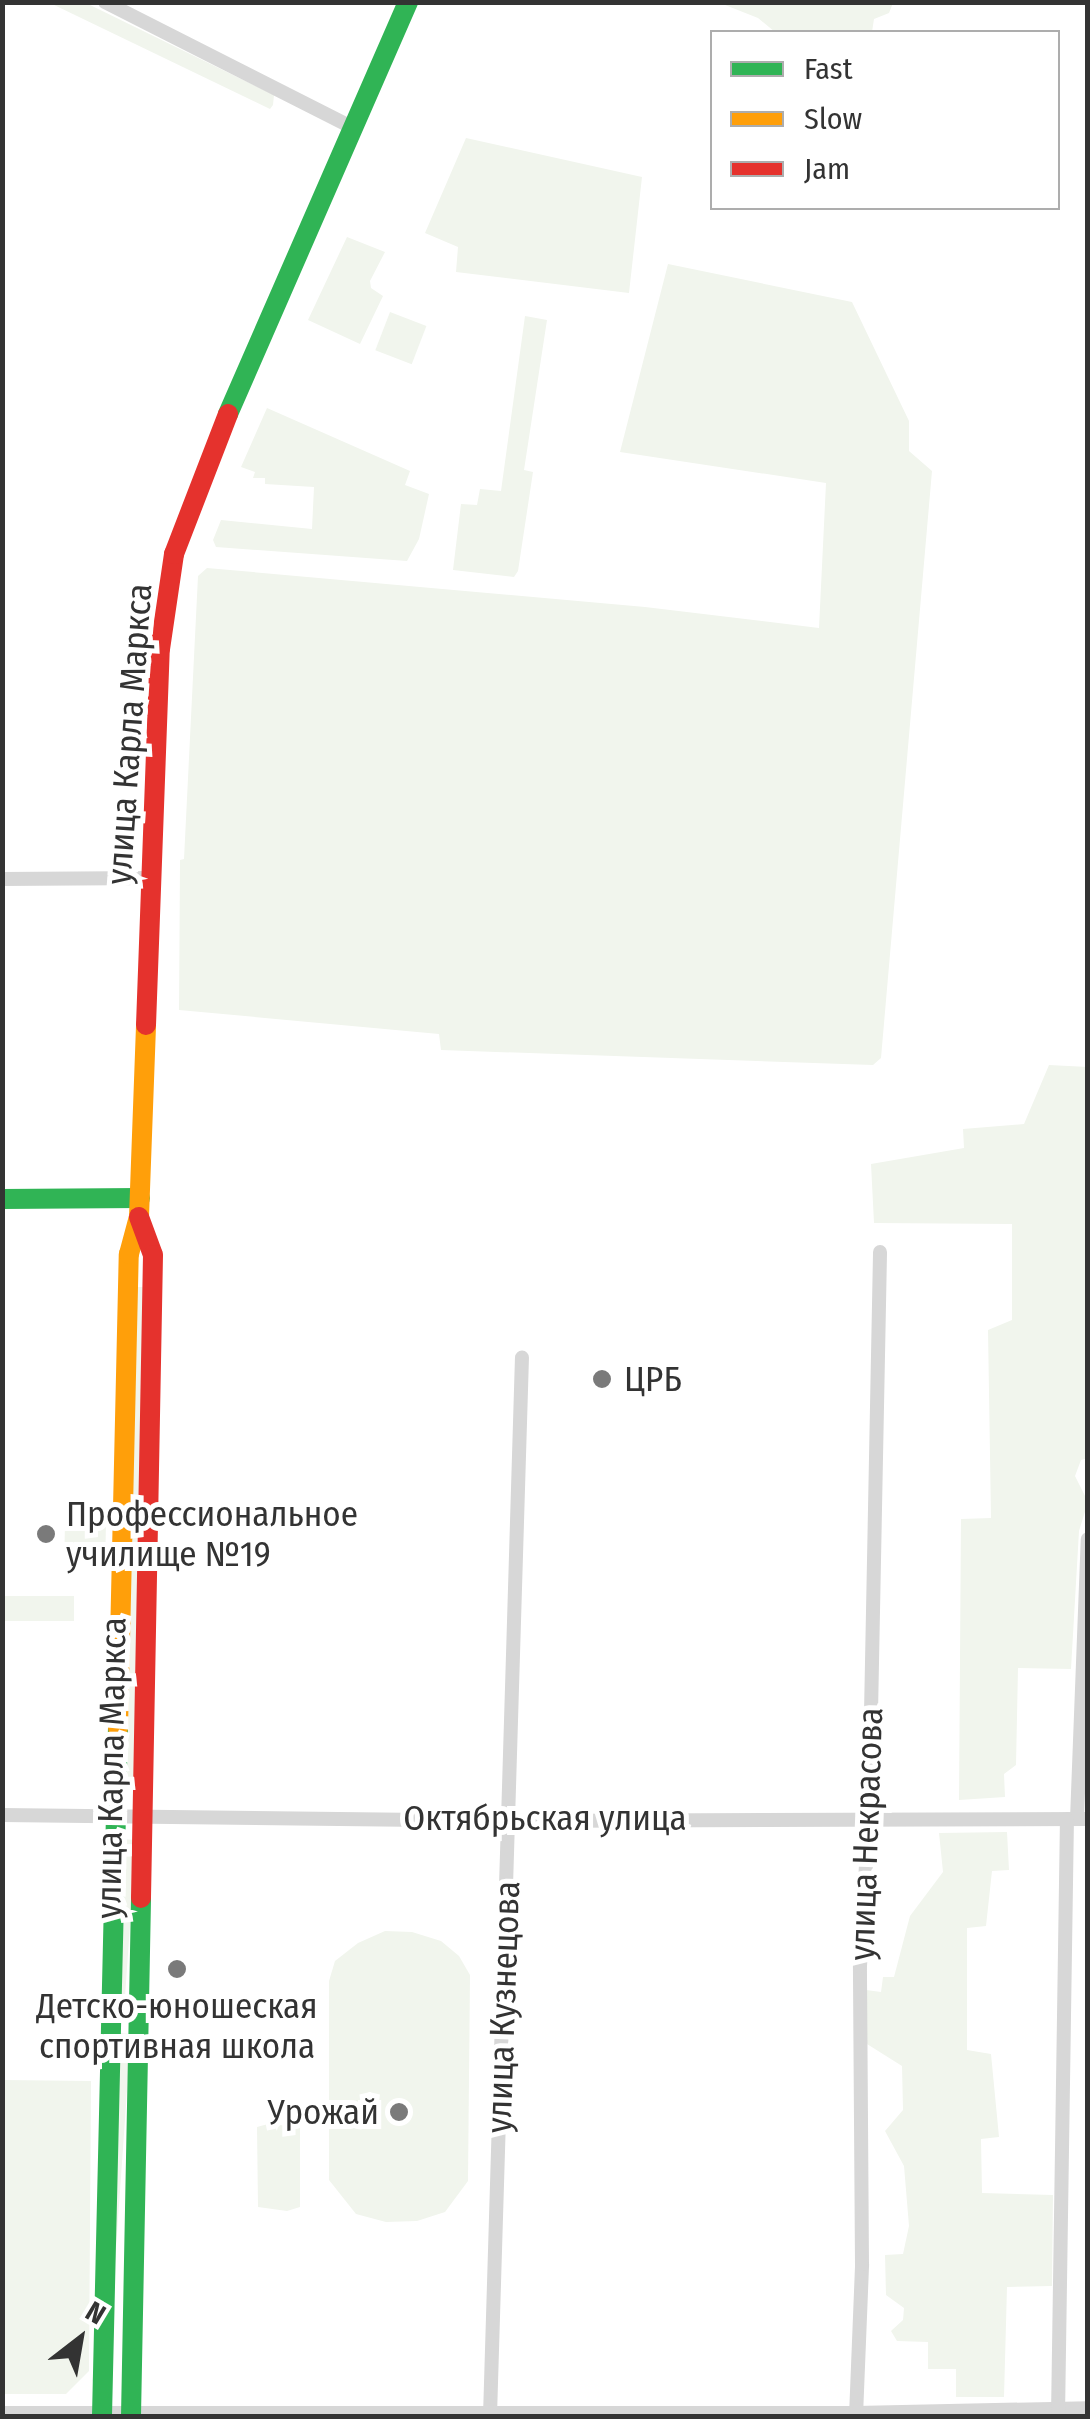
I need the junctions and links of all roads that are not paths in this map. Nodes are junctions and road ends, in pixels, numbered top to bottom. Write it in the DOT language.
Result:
graph roads {
  1 [pos="105,2"];
  2 [pos="408,2"];
  3 [pos="352,128"];
  4 [pos="152,878"];
  5 [pos="2,880"];
  6 [pos="2,1199"];
  7 [pos="139,1208"];
  8 [pos="880,1252"];
  9 [pos="522,1357"];
  10 [pos="1088,1539"];
  11 [pos="2,1816"];
  12 [pos="117,1816"];
  13 [pos="142,1816"];
  14 [pos="869,1816"];
  15 [pos="1077,1819"];
  16 [pos="508,1821"];
  17 [pos="111,2023"];
  18 [pos="139,2023"];
  19 [pos="1088,2408"];
  20 [pos="1058,2412"];
  21 [pos="2,2413"];
  22 [pos="132,2414"];
  23 [pos="102,2415"];
  24 [pos="490,2415"];
  25 [pos="856,2415"];
  1 -- 3 [label="street"];
  2 -- 3 [label="main road, улица Карла Маркса"];
  3 -- 4 [label="main road, улица Карла Маркса"];
  4 -- 5 [label="street"];
  4 -- 7 [label="main road, улица Карла Маркса"];
  6 -- 7 [label="main road"];
  7 -- 12 [label="main road, улица Карла Маркса"];
  7 -- 13 [label="main road, улица Карла Маркса"];
  8 -- 14 [label="street, улица Некрасова"];
  9 -- 16 [label="street, улица Кузнецова"];
  10 -- 15 [label="street"];
  11 -- 12 [label="street, Октябрьская улица"];
  12 -- 13 [label="street, Октябрьская улица"];
  12 -- 17 [label="main road, улица Карла Маркса"];
  13 -- 16 [label="street, Октябрьская улица"];
  13 -- 18 [label="main road, улица Карла Маркса"];
  14 -- 15 [label="street, Октябрьская улица"];
  14 -- 16 [label="street, Октябрьская улица"];
  14 -- 25 [label="street, улица Некрасова"];
  15 -- 20 [label="street"];
  16 -- 24 [label="street, улица Кузнецова"];
  17 -- 18 [label="main road"];
  17 -- 23 [label="main road, улица Карла Маркса"];
  18 -- 22 [label="main road, улица Карла Маркса"];
  19 -- 20 [label="street"];
  20 -- 25 [label="street"];
  21 -- 23 [label="street"];
  22 -- 23 [label="street"];
  22 -- 24 [label="street"];
  24 -- 25 [label="street"];
}
